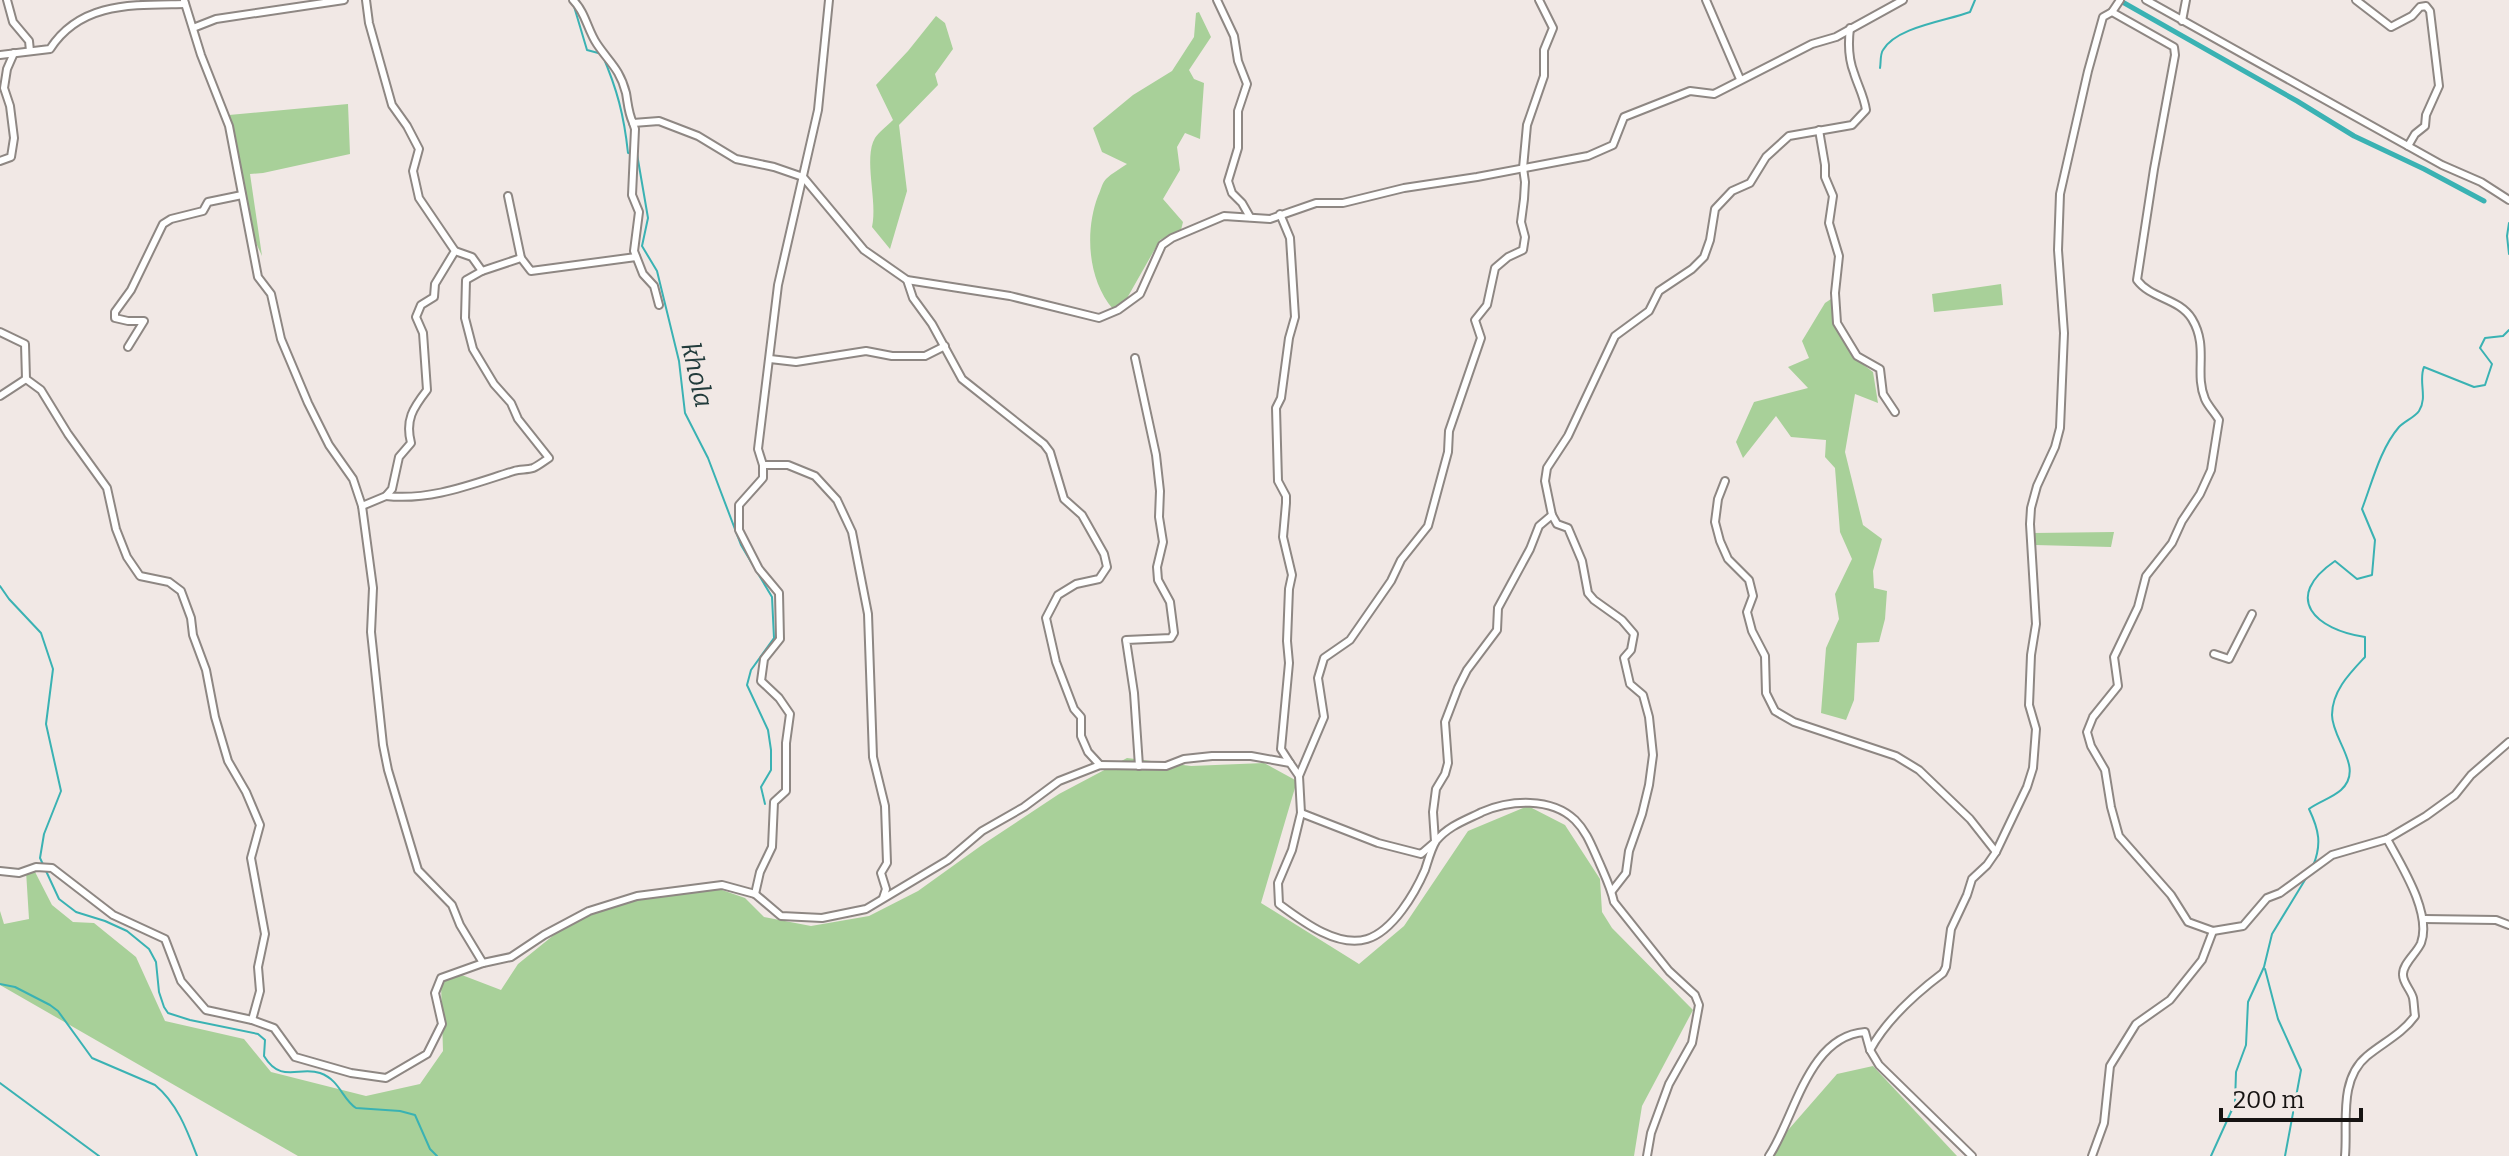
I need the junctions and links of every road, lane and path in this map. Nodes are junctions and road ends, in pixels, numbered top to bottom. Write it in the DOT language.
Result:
graph roads {
  1 [pos="7,0"];
  2 [pos="344,0"];
  3 [pos="366,0"];
  4 [pos="573,0"];
  5 [pos="829,0"];
  6 [pos="1217,0"];
  7 [pos="1539,0"];
  8 [pos="1706,0"];
  9 [pos="1903,0"];
  10 [pos="2146,0"];
  11 [pos="2186,0"];
  12 [pos="2356,0"];
  13 [pos="184,2"];
  14 [pos="2116,6"];
  15 [pos="2182,21"];
  16 [pos="193,28"];
  17 [pos="1850,28"];
  18 [pos="30,51"];
  19 [pos="14,53"];
  20 [pos="0,55"];
  21 [pos="1740,79"];
  22 [pos="633,123"];
  23 [pos="1819,130"];
  24 [pos="2408,146"];
  25 [pos="0,161"];
  26 [pos="1523,168"];
  27 [pos="803,177"];
  28 [pos="242,195"];
  29 [pos="508,196"];
  30 [pos="2509,200"];
  31 [pos="1280,214"];
  32 [pos="1250,217"];
  33 [pos="455,251"];
  34 [pos="636,257"];
  35 [pos="521,258"];
  36 [pos="482,271"];
  37 [pos="907,280"];
  38 [pos="659,305"];
  39 [pos="0,332"];
  40 [pos="945,346"];
  41 [pos="128,347"];
  42 [pos="1135,358"];
  43 [pos="770,359"];
  44 [pos="26,379"];
  45 [pos="0,396"];
  46 [pos="1895,412"];
  47 [pos="763,465"];
  48 [pos="1725,481"];
  49 [pos="386,496"];
  50 [pos="362,506"];
  51 [pos="1552,515"];
  52 [pos="2252,614"];
  53 [pos="2214,654"];
  54 [pos="2509,742"];
  55 [pos="1290,763"];
  56 [pos="1100,765"];
  57 [pos="1139,766"];
  58 [pos="1299,776"];
  59 [pos="1301,813"];
  60 [pos="2387,839"];
  61 [pos="1435,842"];
  62 [pos="1996,852"];
  63 [pos="0,871"];
  64 [pos="1612,891"];
  65 [pos="755,894"];
  66 [pos="881,901"];
  67 [pos="2424,919"];
  68 [pos="2509,925"];
  69 [pos="2213,931"];
  70 [pos="483,963"];
  71 [pos="252,1020"];
  72 [pos="1870,1050"];
  73 [pos="1647,1156"];
  74 [pos="1769,1156"];
  75 [pos="1972,1156"];
  76 [pos="2092,1156"];
  77 [pos="2345,1156"];
  1 -- 18 [label="street"];
  2 -- 16 [label="street"];
  3 -- 33 [label="street"];
  4 -- 22 [label="street"];
  5 -- 27 [label="street"];
  6 -- 32 [label="street"];
  7 -- 26 [label="street"];
  8 -- 21 [label="street"];
  9 -- 17 [label="street"];
  10 -- 15 [label="street"];
  11 -- 15 [label="street"];
  12 -- 24 [label="street"];
  13 -- 16 [label="street"];
  13 -- 18 [label="street"];
  14 -- 62 [label="street"];
  14 -- 69 [label="street"];
  15 -- 24 [label="street"];
  16 -- 28 [label="street"];
  17 -- 21 [label="street"];
  17 -- 23 [label="street"];
  18 -- 19 [label="street"];
  19 -- 20 [label="street"];
  19 -- 25 [label="street"];
  21 -- 26 [label="street"];
  22 -- 27 [label="street"];
  22 -- 34 [label="street"];
  23 -- 46 [label="street"];
  23 -- 51 [label="street"];
  24 -- 30 [label="street"];
  26 -- 31 [label="street"];
  26 -- 58 [label="street"];
  27 -- 37 [label="street"];
  27 -- 43 [label="street"];
  28 -- 41 [label="street"];
  28 -- 50 [label="street"];
  29 -- 35 [label="street"];
  31 -- 32 [label="street"];
  31 -- 55 [label="street"];
  32 -- 37 [label="street"];
  33 -- 36 [label="street"];
  33 -- 49 [label="street"];
  34 -- 35 [label="street"];
  34 -- 38 [label="street"];
  35 -- 36 [label="street"];
  36 -- 49 [label="street"];
  37 -- 40 [label="street"];
  39 -- 44 [label="street"];
  40 -- 43 [label="street"];
  40 -- 56 [label="street"];
  42 -- 57 [label="street"];
  43 -- 47 [label="street"];
  44 -- 45 [label="street"];
  44 -- 71 [label="street"];
  47 -- 65 [label="street"];
  47 -- 66 [label="street"];
  48 -- 62 [label="street"];
  49 -- 50 [label="street"];
  50 -- 70 [label="street"];
  51 -- 61 [label="street"];
  51 -- 64 [label="street"];
  52 -- 53 [label="street"];
  54 -- 60 [label="street"];
  55 -- 57 [label="street"];
  55 -- 58 [label="street"];
  56 -- 57 [label="street"];
  56 -- 66 [label="street"];
  58 -- 59 [label="street"];
  59 -- 61 [label="street"];
  59 -- 61 [label="street"];
  60 -- 67 [label="street"];
  60 -- 69 [label="street"];
  61 -- 64 [label="street"];
  62 -- 72 [label="street"];
  63 -- 71 [label="street"];
  64 -- 73 [label="street"];
  65 -- 66 [label="street"];
  65 -- 70 [label="street"];
  67 -- 68 [label="street"];
  67 -- 77 [label="street"];
  69 -- 76 [label="street"];
  70 -- 71 [label="street"];
  72 -- 74 [label="street"];
  72 -- 75 [label="street"];
}
